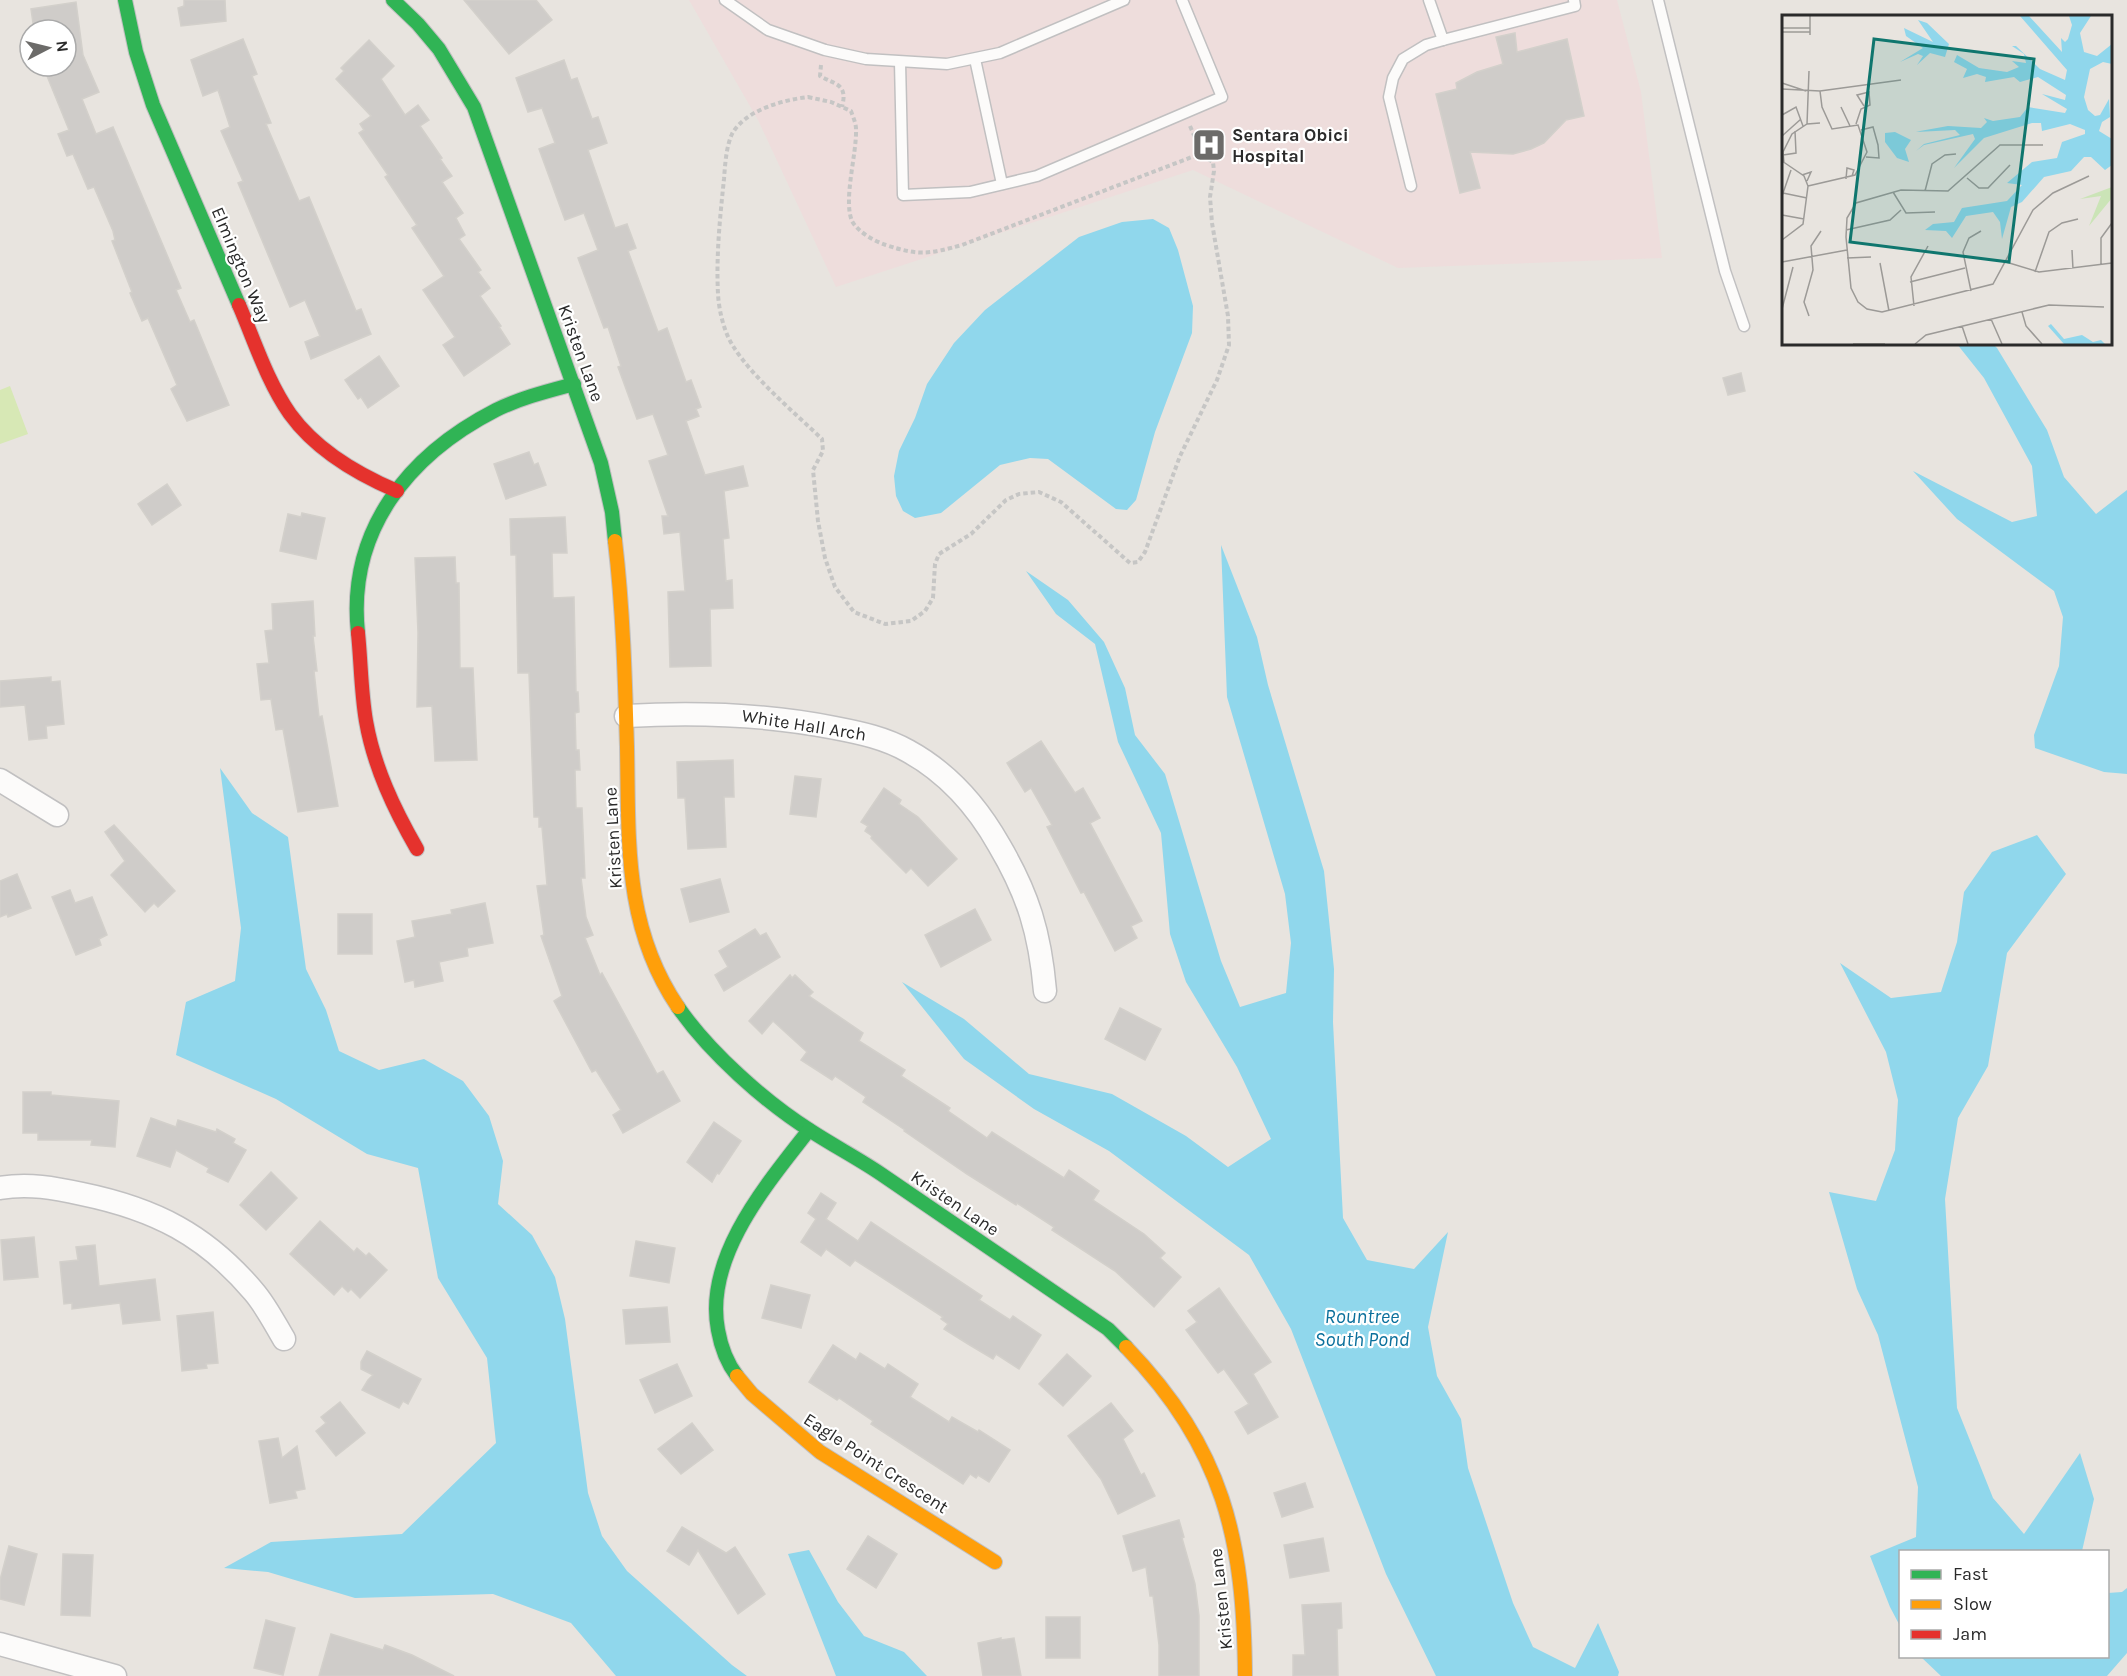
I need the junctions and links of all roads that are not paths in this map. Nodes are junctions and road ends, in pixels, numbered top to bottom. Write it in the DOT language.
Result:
graph roads {
  1 [pos="125,0"];
  2 [pos="393,0"];
  3 [pos="725,0"];
  4 [pos="1124,0"];
  5 [pos="1182,0"];
  6 [pos="1429,0"];
  7 [pos="1574,0"];
  8 [pos="1658,0"];
  9 [pos="1443,40"];
  10 [pos="975,59"];
  11 [pos="900,62"];
  12 [pos="1002,184"];
  13 [pos="1411,186"];
  14 [pos="1744,326"];
  15 [pos="574,384"];
  16 [pos="397,491"];
  17 [pos="626,716"];
  18 [pos="0,780"];
  19 [pos="57,815"];
  20 [pos="417,849"];
  21 [pos="1044,991"];
  22 [pos="809,1130"];
  23 [pos="0,1188"];
  24 [pos="284,1339"];
  25 [pos="995,1562"];
  26 [pos="0,1644"];
  27 [pos="115,1676"];
  28 [pos="1245,1676"];
  1 -- 16 [label="street, Elmington Way"];
  2 -- 15 [label="street, Kristen Lane"];
  3 -- 11 [label="lane"];
  4 -- 10 [label="lane"];
  5 -- 12 [label="lane"];
  6 -- 9 [label="lane"];
  7 -- 9 [label="lane"];
  8 -- 14 [label="lane"];
  9 -- 13 [label="lane"];
  10 -- 11 [label="lane"];
  10 -- 12 [label="lane"];
  11 -- 12 [label="lane"];
  15 -- 16 [label="street"];
  15 -- 17 [label="street, Kristen Lane"];
  16 -- 20 [label="street"];
  17 -- 21 [label="street, White Hall Arch"];
  17 -- 22 [label="street, Kristen Lane"];
  18 -- 19 [label="street"];
  22 -- 25 [label="street, Eagle Point Crescent"];
  22 -- 28 [label="street, Kristen Lane"];
  23 -- 24 [label="street"];
  26 -- 27 [label="street"];
}
